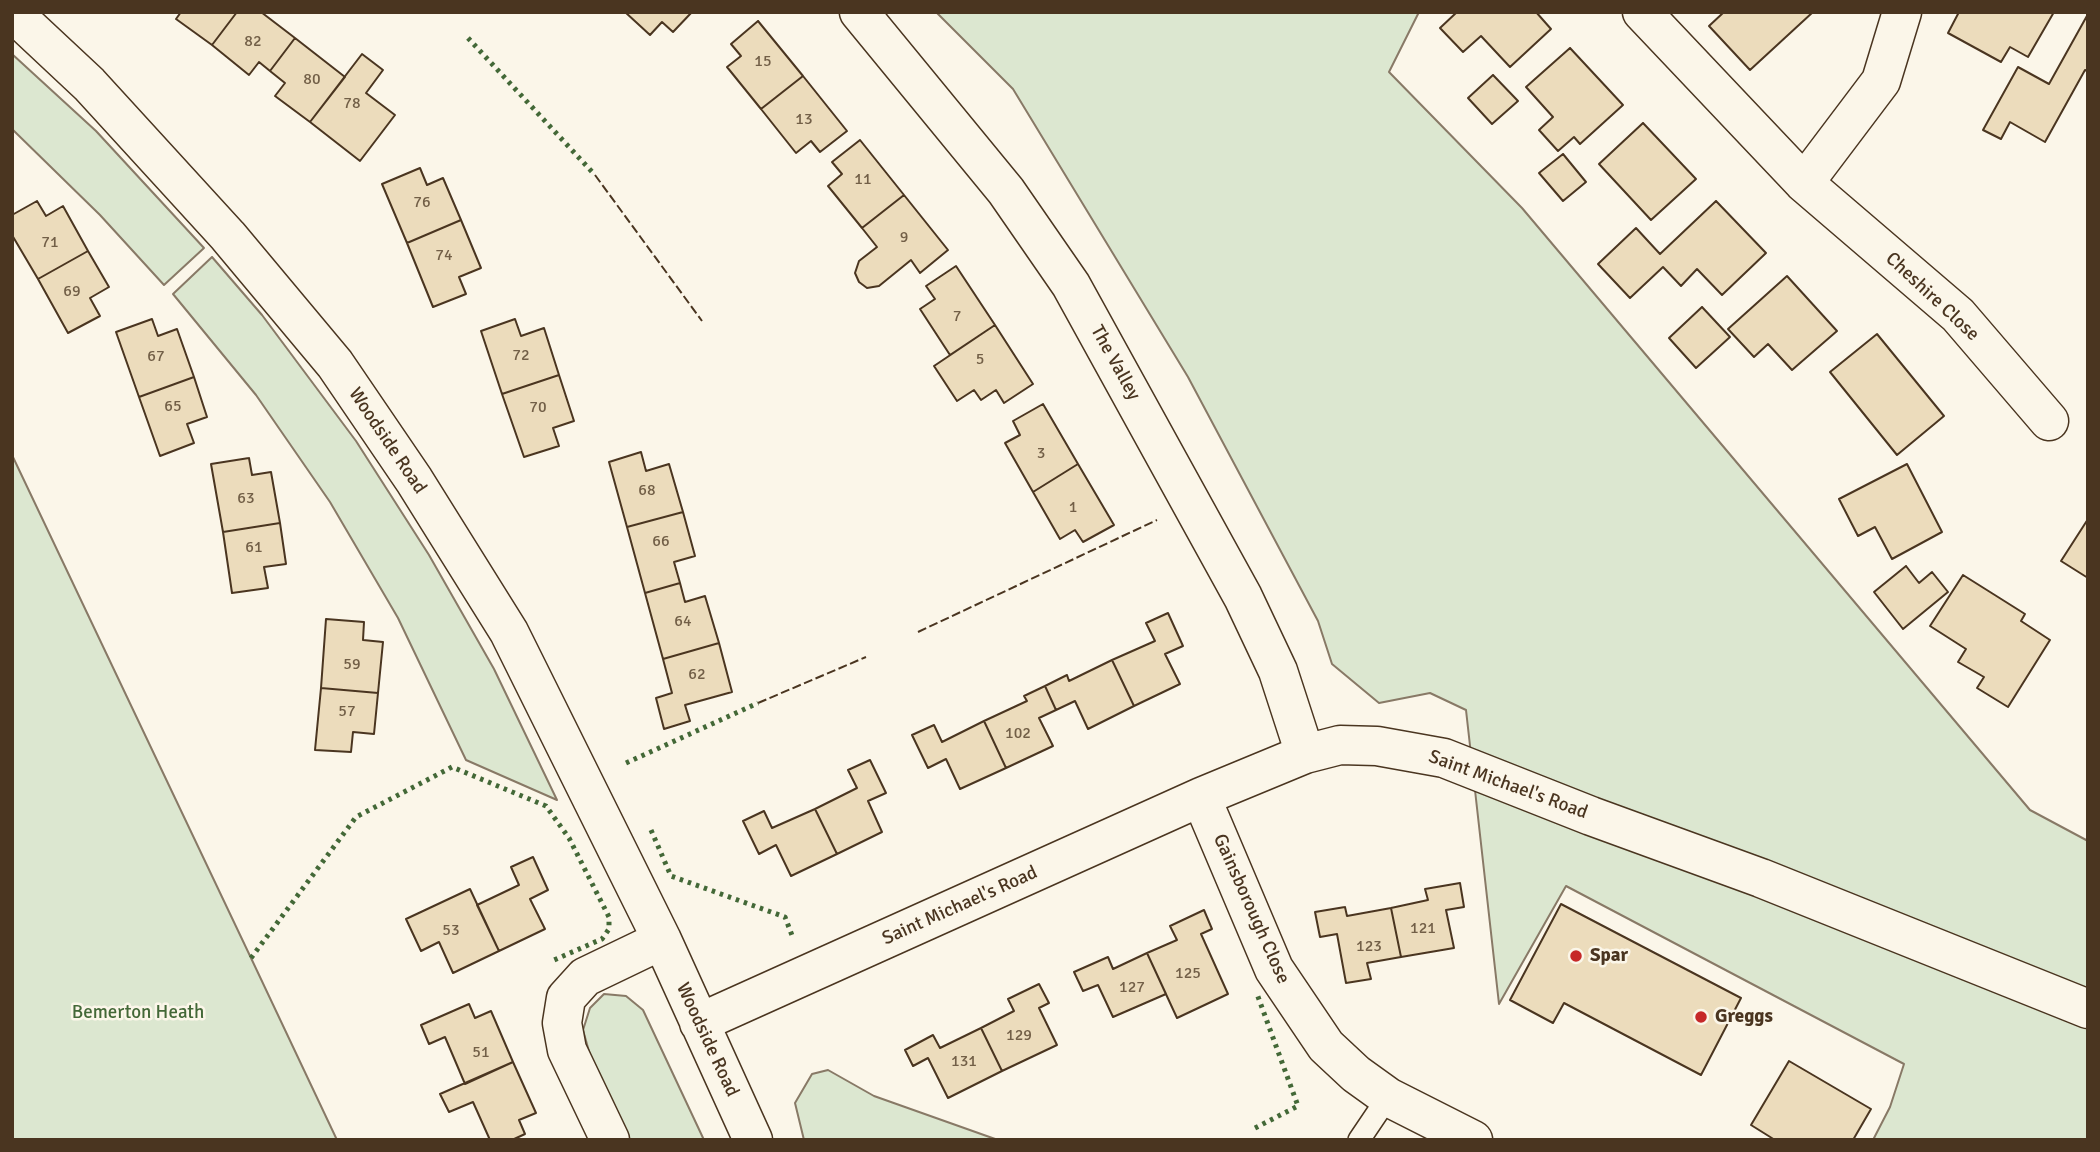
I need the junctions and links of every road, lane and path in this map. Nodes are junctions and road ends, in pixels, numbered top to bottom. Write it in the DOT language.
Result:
graph roads {
  1 [pos="12,12"];
  2 [pos="859,12"];
  3 [pos="1643,12"];
  4 [pos="1902,12"];
  5 [pos="1804,183"];
  6 [pos="2049,421"];
  7 [pos="1306,754"];
  8 [pos="1201,797"];
  9 [pos="662,940"];
  10 [pos="2088,1009"];
  11 [pos="699,1023"];
  12 [pos="1388,1097"];
  13 [pos="610,1140"];
  14 [pos="753,1140"];
  15 [pos="1359,1140"];
  16 [pos="1473,1140"];
  1 -- 9 [label="street, Woodside Road"];
  2 -- 7 [label="street, The Valley"];
  3 -- 5 [label="street, Cheshire Close"];
  4 -- 5 [label="street"];
  5 -- 6 [label="street, Cheshire Close"];
  7 -- 8 [label="street, Saint Michael's Road"];
  7 -- 10 [label="street, Saint Michael's Road"];
  8 -- 11 [label="street, Saint Michael's Road"];
  8 -- 12 [label="street, Gainsborough Close"];
  9 -- 11 [label="street, Woodside Road"];
  9 -- 13 [label="street"];
  11 -- 14 [label="street, Woodside Road"];
  12 -- 15 [label="lane"];
  12 -- 16 [label="street, Gainsborough Close"];
}
